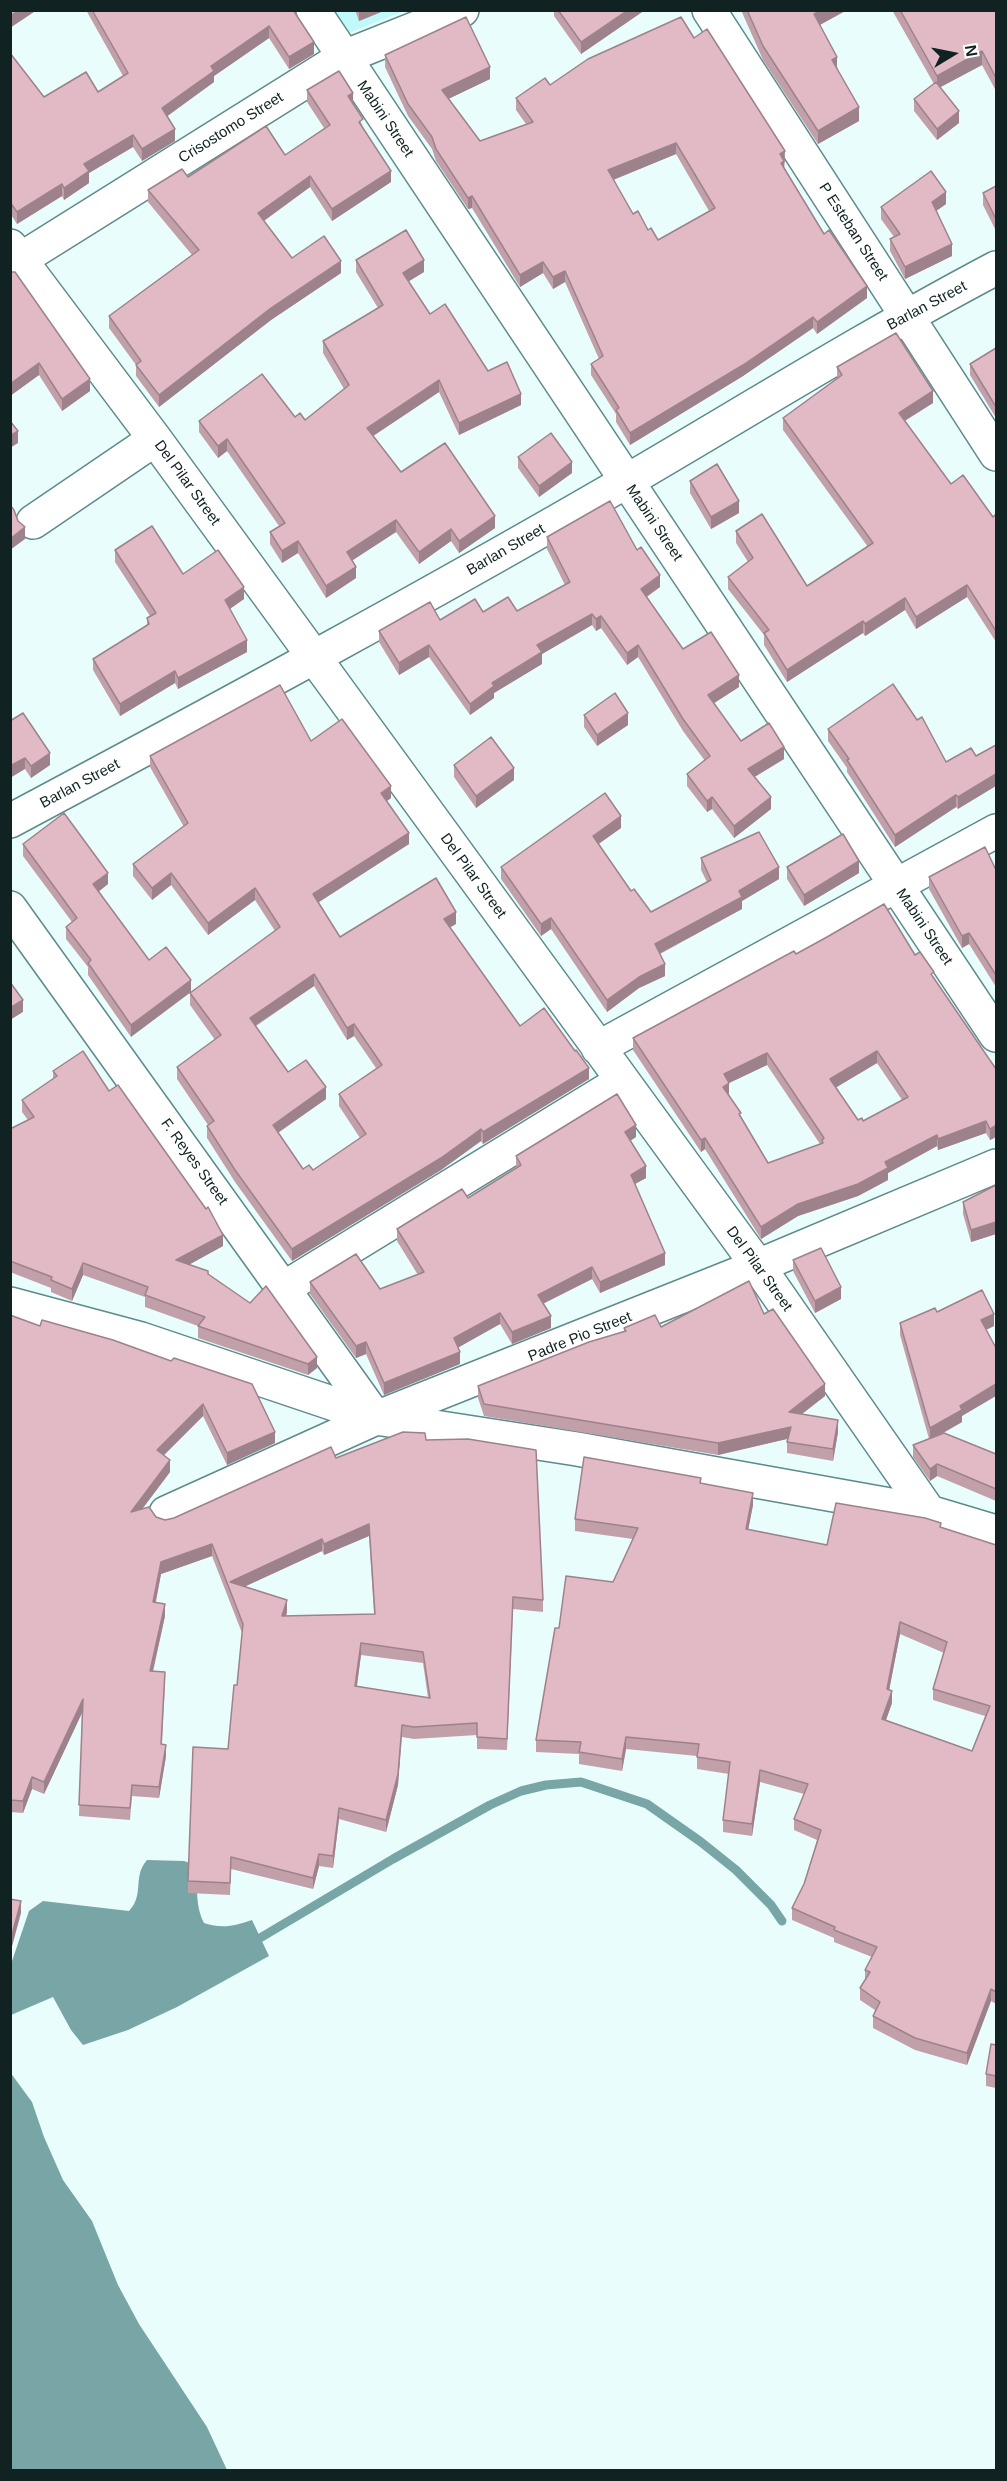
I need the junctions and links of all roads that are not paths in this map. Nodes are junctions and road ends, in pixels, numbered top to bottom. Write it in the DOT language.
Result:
graph roads {
  1 [pos="314,10"];
  2 [pos="462,10"];
  3 [pos="709,10"];
  4 [pos="344,57"];
  5 [pos="14,257"];
  6 [pos="996,268"];
  7 [pos="907,315"];
  8 [pos="155,439"];
  9 [pos="996,454"];
  10 [pos="627,481"];
  11 [pos="33,522"];
  12 [pos="314,659"];
  13 [pos="10,821"];
  14 [pos="996,831"];
  15 [pos="896,886"];
  16 [pos="10,908"];
  17 [pos="996,1035"];
  18 [pos="598,1048"];
  19 [pos="622,1081"];
  20 [pos="996,1166"];
  21 [pos="758,1266"];
  22 [pos="284,1288"];
  23 [pos="10,1304"];
  24 [pos="376,1418"];
  25 [pos="929,1512"];
  26 [pos="166,1513"];
  27 [pos="996,1532"];
  1 -- 4 [label="street, Mabini Street"];
  2 -- 4 [label="street, Crisostomo Street"];
  3 -- 7 [label="street, P Esteban Street"];
  4 -- 5 [label="street, Crisostomo Street"];
  4 -- 10 [label="street, Mabini Street"];
  5 -- 8 [label="street, Del Pilar Street"];
  6 -- 7 [label="street, Barlan Street"];
  7 -- 9 [label="street, P Esteban Street"];
  7 -- 10 [label="street, Barlan Street"];
  8 -- 11 [label="street"];
  8 -- 12 [label="street, Del Pilar Street"];
  10 -- 12 [label="street, Barlan Street"];
  10 -- 15 [label="street, Mabini Street"];
  12 -- 13 [label="street, Barlan Street"];
  12 -- 18 [label="street, Del Pilar Street"];
  14 -- 15 [label="street"];
  15 -- 17 [label="street, Mabini Street"];
  15 -- 18 [label="street"];
  16 -- 22 [label="street, F. Reyes Street"];
  18 -- 19 [label="street, Del Pilar Street"];
  19 -- 21 [label="street, Del Pilar Street"];
  19 -- 22 [label="street"];
  20 -- 21 [label="street, Padre Pio Street"];
  21 -- 24 [label="street, Padre Pio Street"];
  21 -- 25 [label="street, Del Pilar Street"];
  22 -- 24 [label="street, F. Reyes Street"];
  23 -- 24 [label="street"];
  24 -- 25 [label="street"];
  24 -- 26 [label="street, Padre Pio Street"];
  25 -- 27 [label="street"];
}
